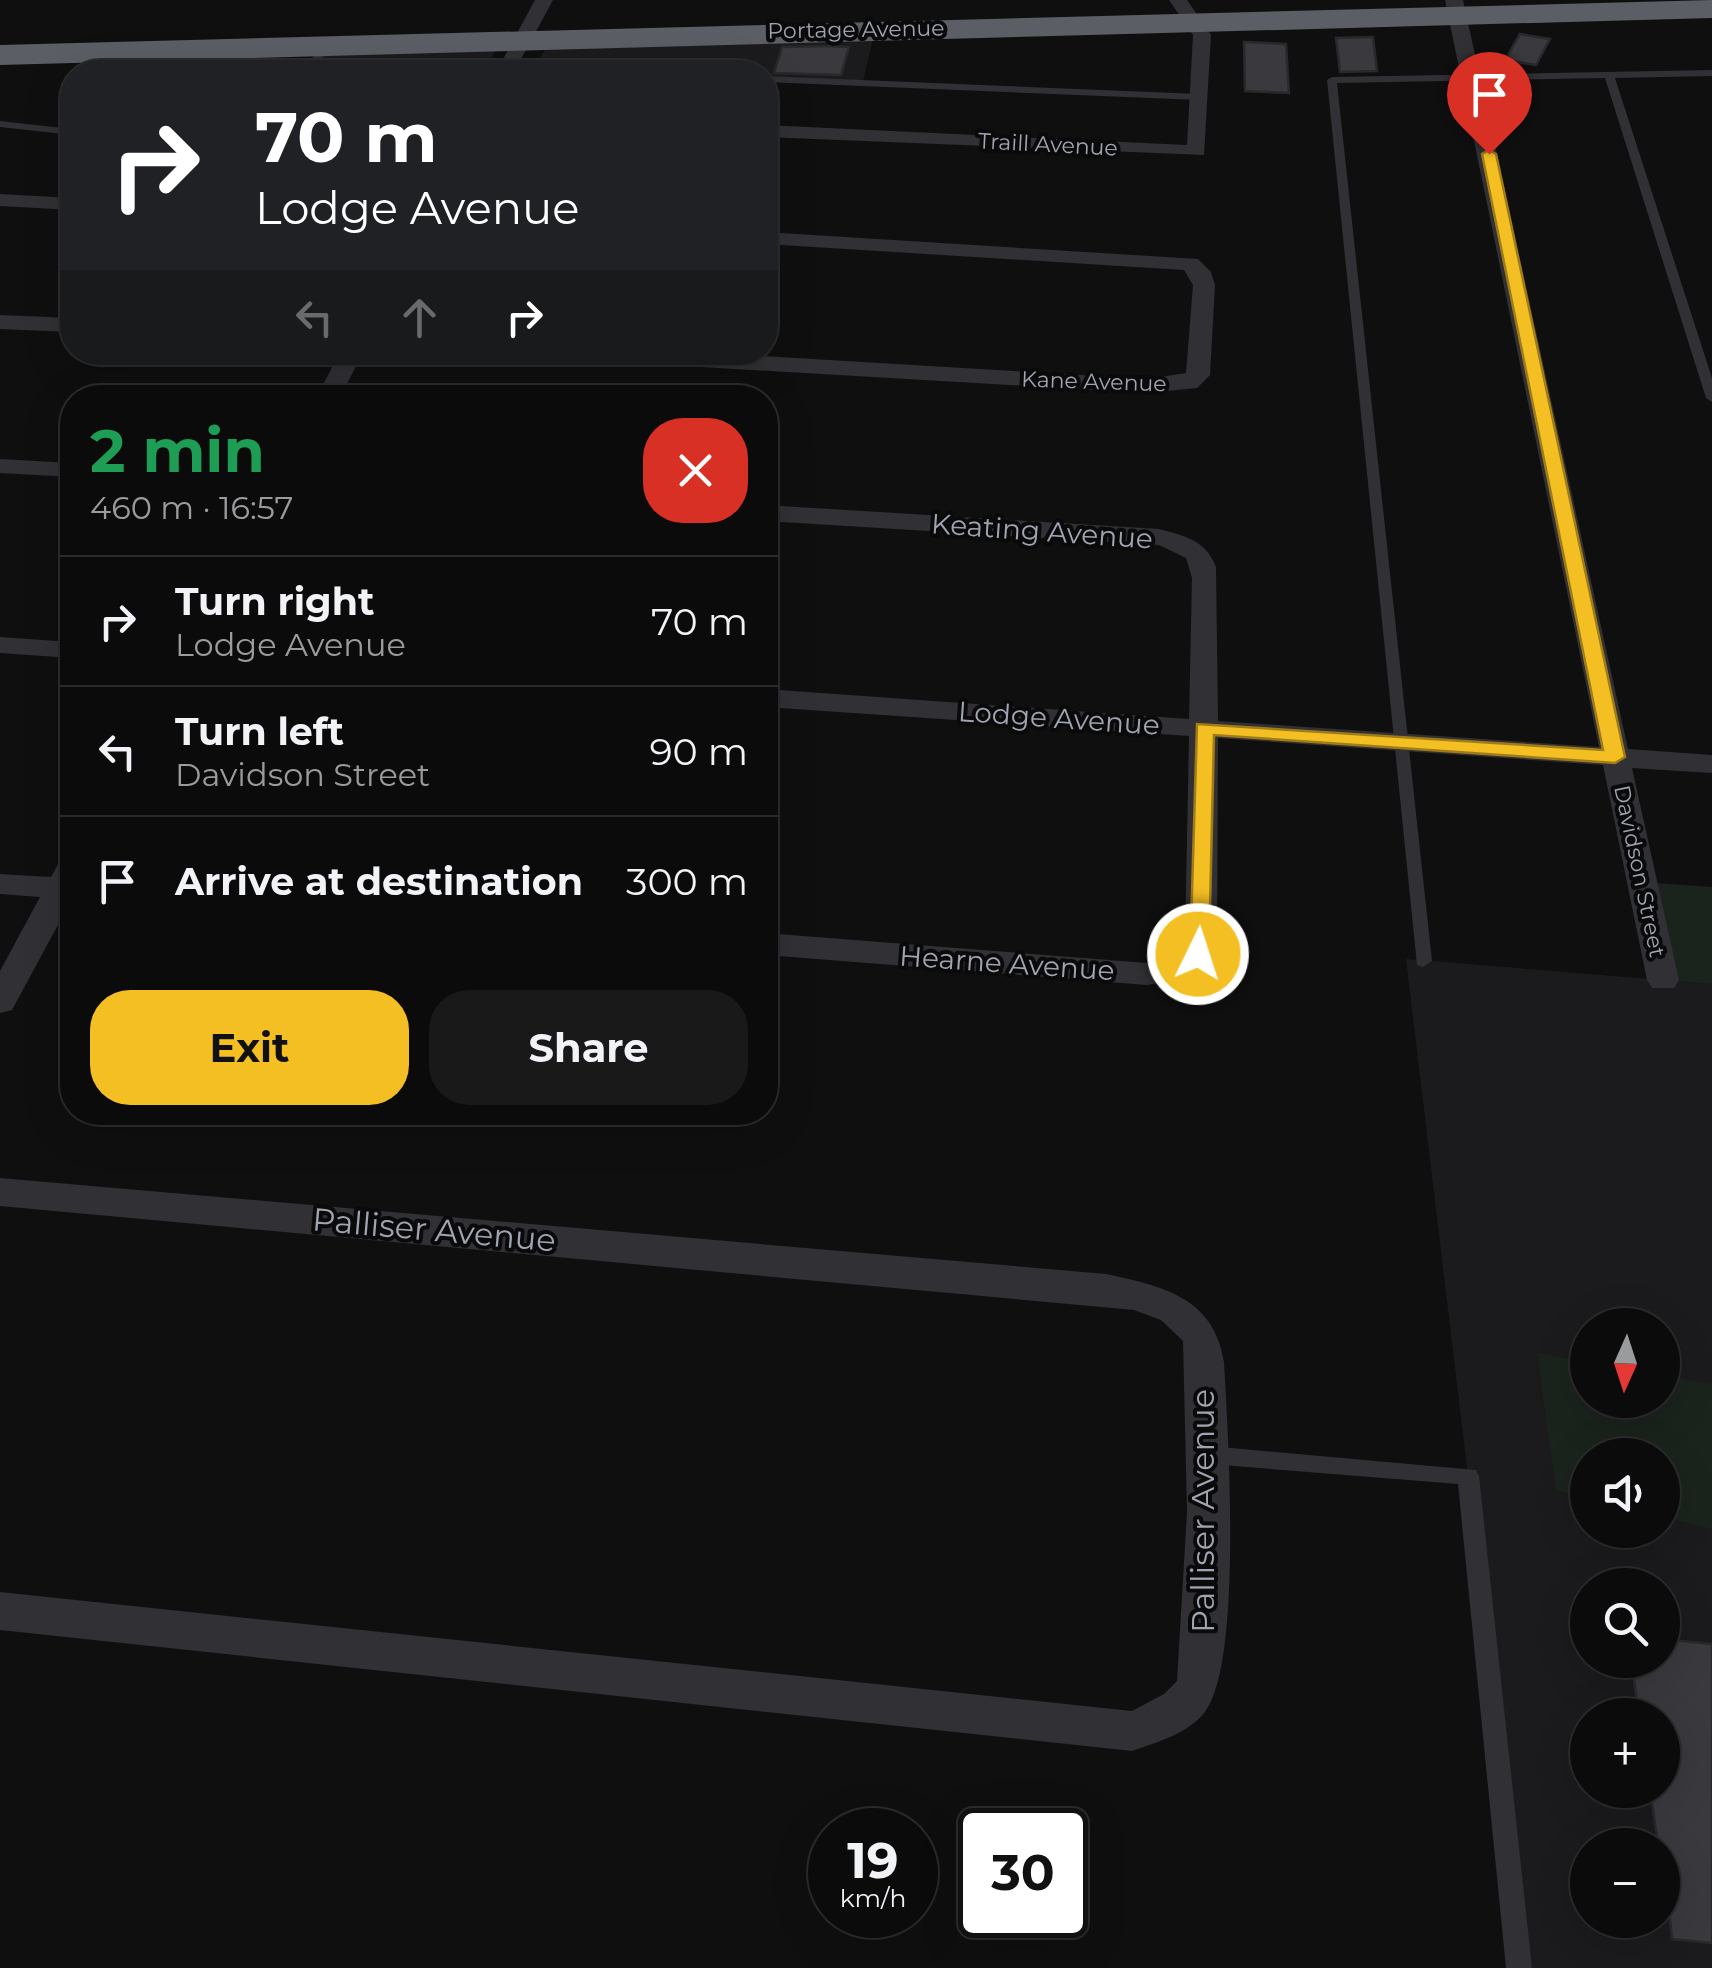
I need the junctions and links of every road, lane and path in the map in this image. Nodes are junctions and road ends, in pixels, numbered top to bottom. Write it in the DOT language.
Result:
graph roads {
  1 [pos="1391,0"];
  2 [pos="1711,4"];
  3 [pos="1183,8"];
  4 [pos="1456,8"];
  5 [pos="534,18"];
  6 [pos="0,36"];
  7 [pos="0,55"];
  8 [pos="316,60"];
  9 [pos="512,60"];
  10 [pos="1609,74"];
  11 [pos="1712,74"];
  12 [pos="1472,76"];
  13 [pos="778,79"];
  14 [pos="1199,98"];
  15 [pos="0,124"];
  16 [pos="60,131"];
  17 [pos="778,132"];
  18 [pos="0,200"];
  19 [pos="60,203"];
  20 [pos="778,239"];
  21 [pos="0,322"];
  22 [pos="60,325"];
  23 [pos="778,364"];
  24 [pos="1712,398"];
  25 [pos="0,466"];
  26 [pos="60,469"];
  27 [pos="778,514"];
  28 [pos="0,645"];
  29 [pos="60,649"];
  30 [pos="778,699"];
  31 [pos="1204,728"];
  32 [pos="1400,742"];
  33 [pos="1615,757"];
  34 [pos="1712,764"];
  35 [pos="60,881"];
  36 [pos="0,884"];
  37 [pos="60,895"];
  38 [pos="778,945"];
  39 [pos="1423,961"];
  40 [pos="1663,980"];
  41 [pos="0,1002"];
  42 [pos="0,1192"];
  43 [pos="1206,1454"];
  44 [pos="0,1611"];
  45 [pos="1519,1968"];
  1 -- 3 [label="highway, Portage Avenue"];
  2 -- 4 [label="highway, Portage Avenue"];
  3 -- 4 [label="highway, Portage Avenue"];
  3 -- 5 [label="highway, Portage Avenue"];
  3 -- 14 [label="street, Traill Avenue"];
  4 -- 12 [label="street, Davidson Street"];
  5 -- 6 [label="highway, Portage Avenue"];
  5 -- 8 [label="highway, Portage Avenue"];
  5 -- 9 [label="street"];
  7 -- 8 [label="highway, Portage Avenue"];
  10 -- 11 [label="lane"];
  10 -- 12 [label="lane"];
  10 -- 24 [label="lane"];
  12 -- 32 [label="lane"];
  12 -- 33 [label="street, Davidson Street"];
  13 -- 14 [label="lane"];
  14 -- 17 [label="street, Traill Avenue"];
  15 -- 16 [label="lane"];
  18 -- 19 [label="street"];
  20 -- 23 [label="street, Kane Avenue"];
  21 -- 22 [label="street"];
  25 -- 26 [label="street"];
  27 -- 31 [label="street, Keating Avenue"];
  28 -- 29 [label="street"];
  30 -- 31 [label="street, Lodge Avenue"];
  31 -- 32 [label="street, Lodge Avenue"];
  31 -- 38 [label="street, Hearne Avenue"];
  32 -- 33 [label="street, Lodge Avenue"];
  32 -- 39 [label="lane"];
  33 -- 34 [label="street, Lodge Avenue"];
  33 -- 40 [label="street, Davidson Street"];
  35 -- 36 [label="street"];
  37 -- 41 [label="street"];
  42 -- 43 [label="street, Palliser Avenue"];
  43 -- 44 [label="street, Palliser Avenue"];
  43 -- 45 [label="lane"];
}
